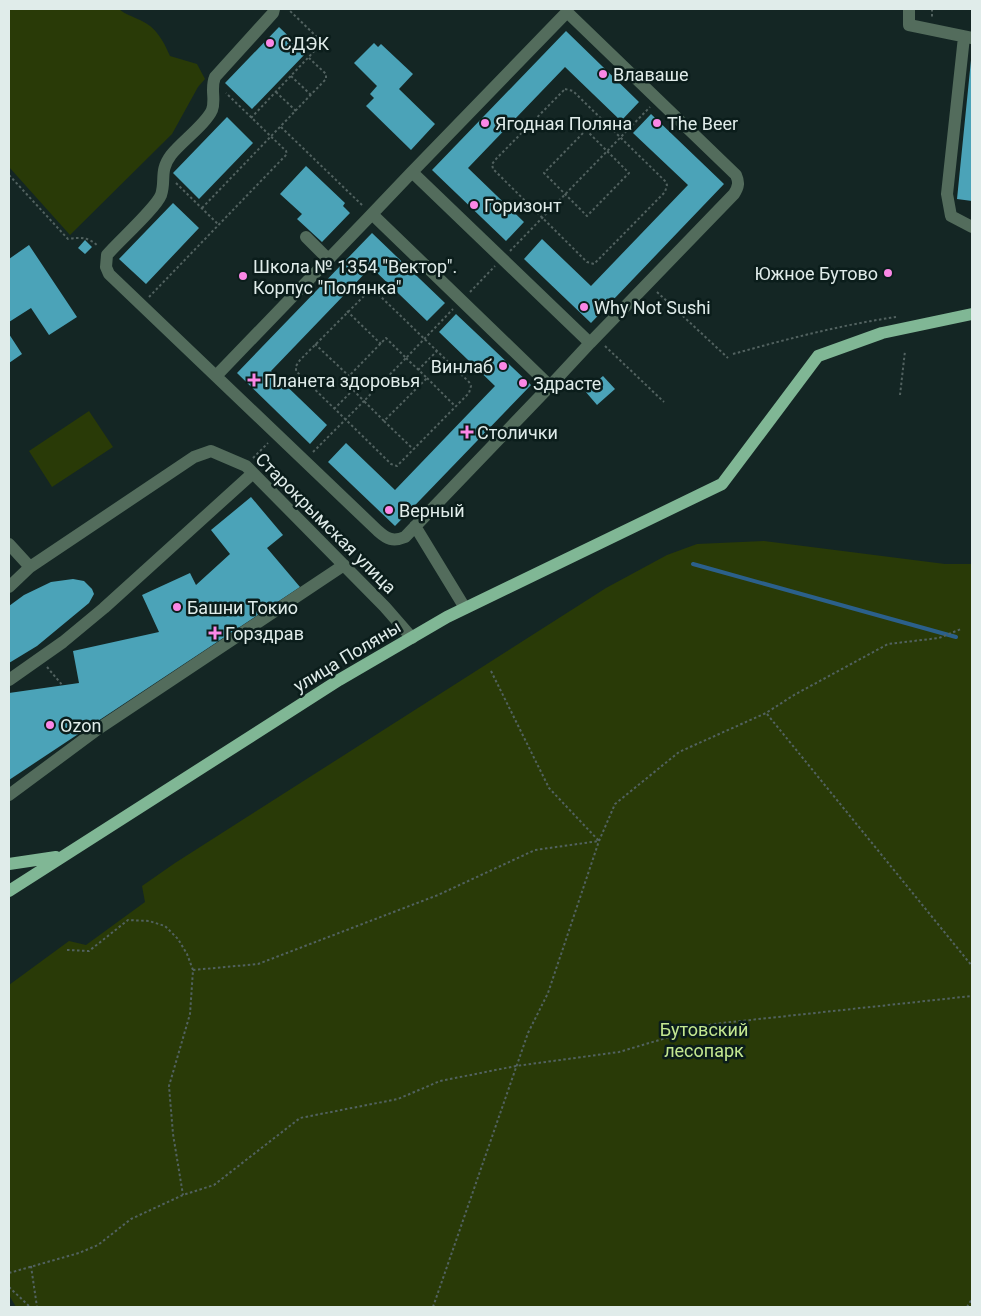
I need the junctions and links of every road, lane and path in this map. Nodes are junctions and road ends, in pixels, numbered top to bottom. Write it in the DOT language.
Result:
graph roads {
  1 [pos="274,9"];
  2 [pos="288,9"];
  3 [pos="909,9"];
  4 [pos="562,10"];
  5 [pos="968,37"];
  6 [pos="309,58"];
  7 [pos="291,76"];
  8 [pos="213,81"];
  9 [pos="276,92"];
  10 [pos="311,95"];
  11 [pos="648,104"];
  12 [pos="648,110"];
  13 [pos="296,111"];
  14 [pos="656,111"];
  15 [pos="251,118"];
  16 [pos="280,127"];
  17 [pos="271,137"];
  18 [pos="621,137"];
  19 [pos="607,151"];
  20 [pos="163,171"];
  21 [pos="412,172"];
  22 [pos="9,175"];
  23 [pos="565,194"];
  24 [pos="202,208"];
  25 [pos="372,214"];
  26 [pos="542,218"];
  27 [pos="219,225"];
  28 [pos="972,227"];
  29 [pos="306,237"];
  30 [pos="107,254"];
  31 [pos="502,258"];
  32 [pos="328,259"];
  33 [pos="648,283"];
  34 [pos="461,301"];
  35 [pos="142,305"];
  36 [pos="347,311"];
  37 [pos="972,314"];
  38 [pos="896,317"];
  39 [pos="424,339"];
  40 [pos="593,340"];
  41 [pos="315,344"];
  42 [pos="380,344"];
  43 [pos="437,351"];
  44 [pos="905,351"];
  45 [pos="733,354"];
  46 [pos="406,358"];
  47 [pos="728,358"];
  48 [pos="418,370"];
  49 [pos="216,376"];
  50 [pos="349,376"];
  51 [pos="426,378"];
  52 [pos="550,386"];
  53 [pos="353,390"];
  54 [pos="900,396"];
  55 [pos="364,401"];
  56 [pos="664,402"];
  57 [pos="456,406"];
  58 [pos="334,409"];
  59 [pos="345,420"];
  60 [pos="384,421"];
  61 [pos="316,450"];
  62 [pos="414,450"];
  63 [pos="253,473"];
  64 [pos="415,526"];
  65 [pos="9,544"];
  66 [pos="344,565"];
  67 [pos="30,567"];
  68 [pos="9,587"];
  69 [pos="465,608"];
  70 [pos="961,629"];
  71 [pos="412,638"];
  72 [pos="39,658"];
  73 [pos="491,671"];
  74 [pos="9,680"];
  75 [pos="63,686"];
  76 [pos="766,713"];
  77 [pos="9,795"];
  78 [pos="599,841"];
  79 [pos="61,856"];
  80 [pos="9,864"];
  81 [pos="9,890"];
  82 [pos="67,950"];
  83 [pos="972,966"];
  84 [pos="193,970"];
  85 [pos="972,996"];
  86 [pos="516,1066"];
  87 [pos="183,1196"];
  88 [pos="31,1266"];
  89 [pos="9,1272"];
  90 [pos="9,1287"];
  91 [pos="972,1299"];
  92 [pos="30,1307"];
  93 [pos="37,1307"];
  94 [pos="433,1307"];
  95 [pos="968,1307"];
  1 -- 8 [label="street"];
  2 -- 6 [label="path"];
  3 -- 5 [label="street"];
  4 -- 21 [label="street"];
  4 -- 33 [label="street"];
  5 -- 28 [label="street"];
  6 -- 7 [label="path"];
  6 -- 10 [label="path"];
  7 -- 9 [label="path"];
  7 -- 10 [label="path"];
  8 -- 15 [label="path"];
  8 -- 20 [label="street"];
  9 -- 13 [label="path"];
  9 -- 15 [label="path"];
  10 -- 13 [label="path"];
  11 -- 14 [label="path"];
  12 -- 18 [label="path"];
  13 -- 16 [label="path"];
  15 -- 17 [label="path"];
  16 -- 17 [label="path"];
  16 -- 25 [label="path"];
  17 -- 24 [label="path"];
  17 -- 27 [label="path"];
  18 -- 19 [label="path"];
  18 -- 26 [label="path"];
  18 -- 26 [label="path"];
  19 -- 23 [label="path"];
  19 -- 23 [label="path"];
  19 -- 23 [label="path"];
  20 -- 24 [label="path"];
  20 -- 30 [label="street"];
  21 -- 25 [label="street"];
  21 -- 31 [label="street"];
  22 -- 30 [label="path"];
  23 -- 26 [label="path"];
  24 -- 27 [label="path"];
  25 -- 32 [label="street"];
  25 -- 34 [label="street"];
  26 -- 31 [label="path"];
  27 -- 35 [label="path"];
  29 -- 32 [label="street"];
  30 -- 35 [label="street"];
  31 -- 34 [label="path"];
  31 -- 40 [label="street"];
  32 -- 49 [label="street"];
  33 -- 40 [label="street"];
  33 -- 47 [label="path"];
  34 -- 39 [label="path"];
  34 -- 52 [label="street"];
  35 -- 49 [label="street"];
  36 -- 39 [label="path"];
  36 -- 41 [label="path"];
  36 -- 42 [label="path"];
  37 -- 69 [label="main road, улица Поляны"];
  38 -- 45 [label="path"];
  39 -- 43 [label="path"];
  39 -- 46 [label="path"];
  40 -- 52 [label="street"];
  40 -- 56 [label="path"];
  41 -- 50 [label="path"];
  41 -- 58 [label="path"];
  42 -- 46 [label="path"];
  42 -- 50 [label="path"];
  43 -- 48 [label="path"];
  43 -- 57 [label="path"];
  44 -- 54 [label="path"];
  46 -- 48 [label="path"];
  46 -- 55 [label="path"];
  48 -- 51 [label="path"];
  49 -- 64 [label="street"];
  50 -- 53 [label="path"];
  51 -- 57 [label="path"];
  51 -- 60 [label="path"];
  52 -- 64 [label="street"];
  53 -- 55 [label="path"];
  53 -- 58 [label="path"];
  55 -- 59 [label="path"];
  55 -- 60 [label="path"];
  57 -- 62 [label="path"];
  58 -- 59 [label="path"];
  59 -- 61 [label="path"];
  59 -- 62 [label="path"];
  60 -- 62 [label="path"];
  63 -- 66 [label="street, Старокрымская улица"];
  63 -- 67 [label="street, Старокрымская улица"];
  63 -- 72 [label="street"];
  64 -- 69 [label="street"];
  65 -- 67 [label="street"];
  66 -- 71 [label="street, Старокрымская улица"];
  66 -- 77 [label="street"];
  67 -- 68 [label="street, Старокрымская улица"];
  69 -- 71 [label="main road, улица Поляны"];
  70 -- 76 [label="path"];
  71 -- 79 [label="main road, улица Поляны"];
  72 -- 74 [label="street"];
  72 -- 75 [label="path"];
  73 -- 78 [label="path"];
  76 -- 78 [label="path"];
  76 -- 83 [label="path"];
  78 -- 84 [label="path"];
  78 -- 86 [label="path"];
  79 -- 80 [label="main road"];
  79 -- 81 [label="main road, улица Поляны"];
  82 -- 84 [label="path"];
  84 -- 87 [label="path"];
  85 -- 86 [label="path"];
  86 -- 87 [label="path"];
  86 -- 94 [label="path"];
  87 -- 88 [label="path"];
  88 -- 89 [label="path"];
  88 -- 93 [label="path"];
  90 -- 92 [label="path"];
  91 -- 95 [label="path"];
}
